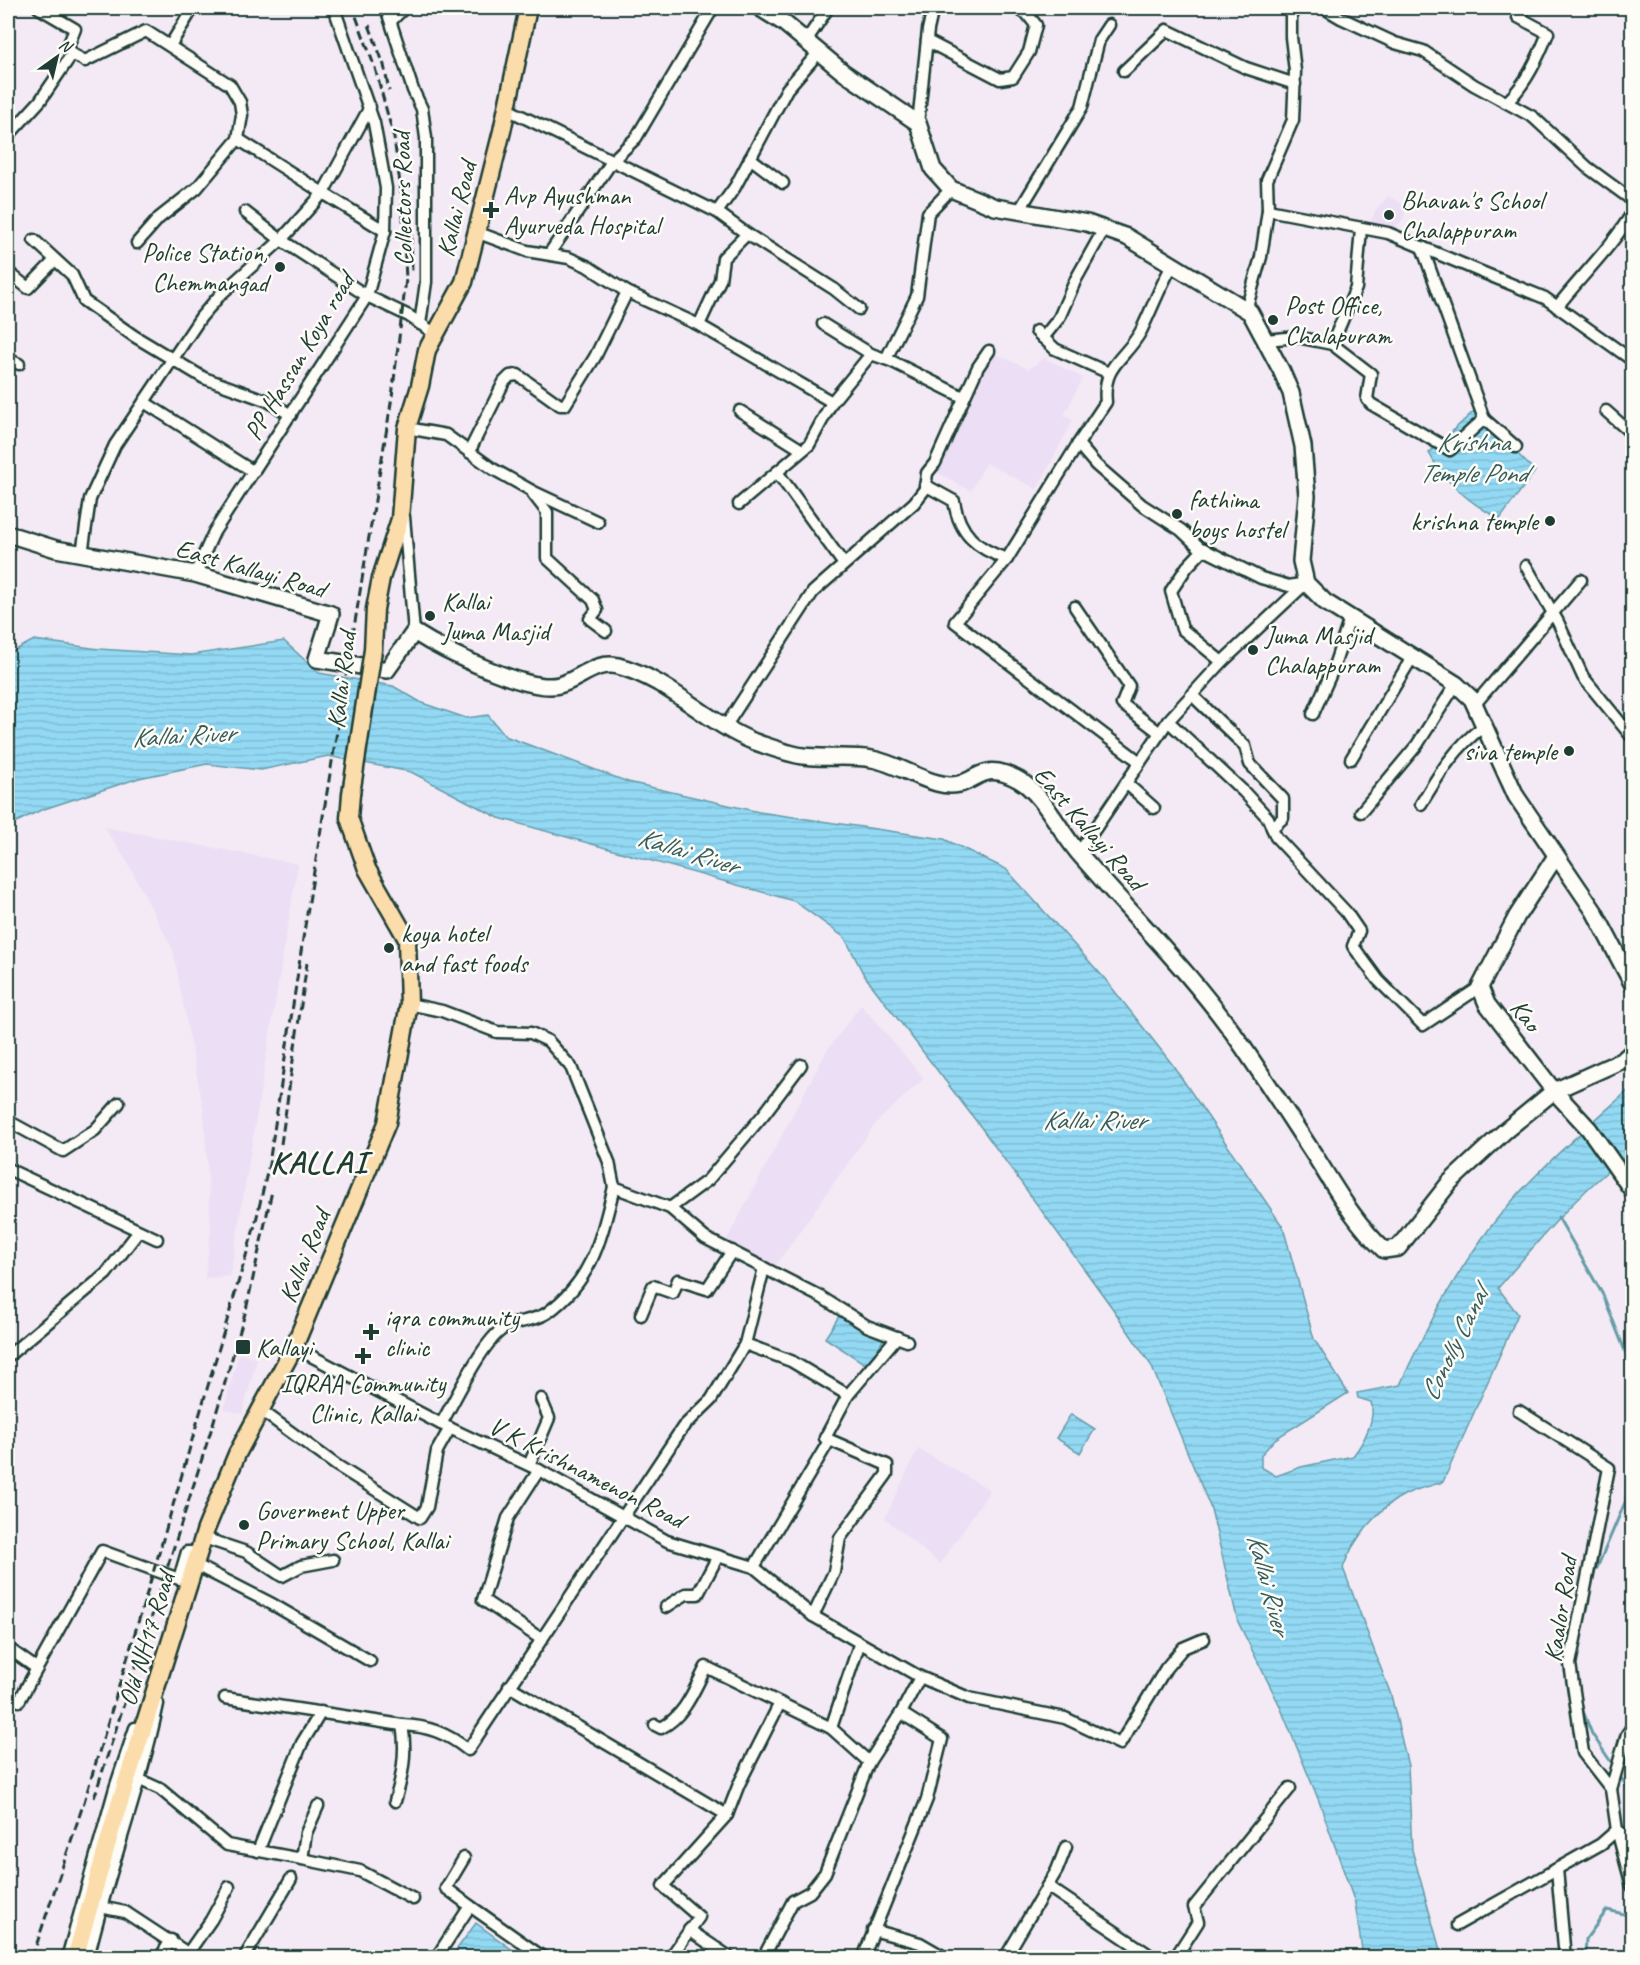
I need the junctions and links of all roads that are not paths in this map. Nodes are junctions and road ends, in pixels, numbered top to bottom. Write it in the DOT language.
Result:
graph roads {
  1 [pos="39,8"];
  2 [pos="193,8"];
  3 [pos="334,8"];
  4 [pos="386,8"];
  5 [pos="404,8"];
  6 [pos="528,8"];
  7 [pos="713,8"];
  8 [pos="760,8"];
  9 [pos="828,8"];
  10 [pos="933,8"];
  11 [pos="1016,8"];
  12 [pos="1291,8"];
  13 [pos="1324,8"];
  14 [pos="1524,8"];
  15 [pos="391,21"];
  16 [pos="1109,26"];
  17 [pos="806,41"];
  18 [pos="927,41"];
  19 [pos="171,44"];
  20 [pos="819,52"];
  21 [pos="72,54"];
  22 [pos="1124,71"];
  23 [pos="1295,84"];
  24 [pos="1507,102"];
  25 [pos="369,107"];
  26 [pos="507,109"];
  27 [pos="918,123"];
  28 [pos="8,136"];
  29 [pos="238,139"];
  30 [pos="750,158"];
  31 [pos="613,160"];
  32 [pos="783,183"];
  33 [pos="951,189"];
  34 [pos="323,193"];
  35 [pos="1632,200"];
  36 [pos="1268,210"];
  37 [pos="1019,211"];
  38 [pos="245,212"];
  39 [pos="717,212"];
  40 [pos="1632,213"];
  41 [pos="1361,228"];
  42 [pos="1104,229"];
  43 [pos="385,231"];
  44 [pos="476,232"];
  45 [pos="747,234"];
  46 [pos="34,240"];
  47 [pos="281,240"];
  48 [pos="137,243"];
  49 [pos="1422,247"];
  50 [pos="549,255"];
  51 [pos="55,260"];
  52 [pos="1173,264"];
  53 [pos="8,272"];
  54 [pos="627,292"];
  55 [pos="368,296"];
  56 [pos="1557,307"];
  57 [pos="859,309"];
  58 [pos="1250,312"];
  59 [pos="420,324"];
  60 [pos="823,324"];
  61 [pos="699,325"];
  62 [pos="437,335"];
  63 [pos="1266,340"];
  64 [pos="1332,344"];
  65 [pos="989,351"];
  66 [pos="871,354"];
  67 [pos="8,359"];
  68 [pos="886,359"];
  69 [pos="173,360"];
  70 [pos="1632,360"];
  71 [pos="19,364"];
  72 [pos="1109,373"];
  73 [pos="963,397"];
  74 [pos="144,402"];
  75 [pos="832,402"];
  76 [pos="740,411"];
  77 [pos="1606,411"];
  78 [pos="291,415"];
  79 [pos="1484,419"];
  80 [pos="407,428"];
  81 [pos="1632,434"];
  82 [pos="1078,444"];
  83 [pos="1515,447"];
  84 [pos="802,450"];
  85 [pos="469,452"];
  86 [pos="254,472"];
  87 [pos="777,472"];
  88 [pos="926,485"];
  89 [pos="529,489"];
  90 [pos="401,500"];
  91 [pos="739,504"];
  92 [pos="598,522"];
  93 [pos="8,534"];
  94 [pos="1204,549"];
  95 [pos="82,554"];
  96 [pos="1007,559"];
  97 [pos="843,563"];
  98 [pos="1526,566"];
  99 [pos="195,574"];
  100 [pos="1581,580"];
  101 [pos="1306,583"];
  102 [pos="1075,607"];
  103 [pos="1554,615"];
  104 [pos="1350,618"];
  105 [pos="606,631"];
  106 [pos="414,632"];
  107 [pos="1413,656"];
  108 [pos="1222,662"];
  109 [pos="1456,684"];
  110 [pos="1192,695"];
  111 [pos="1474,704"];
  112 [pos="1313,714"];
  113 [pos="1168,721"];
  114 [pos="1484,726"];
  115 [pos="725,727"];
  116 [pos="1160,733"];
  117 [pos="1632,737"];
  118 [pos="1351,759"];
  119 [pos="1140,762"];
  120 [pos="1126,783"];
  121 [pos="1421,804"];
  122 [pos="1154,808"];
  123 [pos="1361,812"];
  124 [pos="1272,828"];
  125 [pos="1078,854"];
  126 [pos="1556,856"];
  127 [pos="1632,983"];
  128 [pos="1480,987"];
  129 [pos="409,1004"];
  130 [pos="1632,1052"];
  131 [pos="801,1065"];
  132 [pos="1554,1090"];
  133 [pos="119,1103"];
  134 [pos="8,1121"];
  135 [pos="8,1169"];
  136 [pos="615,1187"];
  137 [pos="1632,1190"];
  138 [pos="670,1208"];
  139 [pos="139,1231"];
  140 [pos="157,1239"];
  141 [pos="732,1251"];
  142 [pos="764,1268"];
  143 [pos="641,1315"];
  144 [pos="745,1344"];
  145 [pos="294,1347"];
  146 [pos="8,1356"];
  147 [pos="849,1395"];
  148 [pos="541,1399"];
  149 [pos="262,1411"];
  150 [pos="1519,1411"];
  151 [pos="446,1426"];
  152 [pos="829,1441"];
  153 [pos="534,1468"];
  154 [pos="624,1517"];
  155 [pos="200,1552"];
  156 [pos="718,1557"];
  157 [pos="333,1560"];
  158 [pos="754,1567"];
  159 [pos="666,1607"];
  160 [pos="813,1616"];
  161 [pos="541,1639"];
  162 [pos="1204,1639"];
  163 [pos="860,1645"];
  164 [pos="8,1648"];
  165 [pos="168,1657"];
  166 [pos="370,1661"];
  167 [pos="36,1668"];
  168 [pos="920,1677"];
  169 [pos="509,1686"];
  170 [pos="8,1696"];
  171 [pos="225,1698"];
  172 [pos="780,1703"];
  173 [pos="321,1712"];
  174 [pos="902,1713"];
  175 [pos="402,1725"];
  176 [pos="655,1725"];
  177 [pos="831,1728"];
  178 [pos="1632,1729"];
  179 [pos="870,1762"];
  180 [pos="138,1779"];
  181 [pos="1290,1788"];
  182 [pos="1611,1789"];
  183 [pos="395,1801"];
  184 [pos="318,1806"];
  185 [pos="727,1815"];
  186 [pos="1617,1830"];
  187 [pos="1632,1841"];
  188 [pos="1066,1847"];
  189 [pos="258,1851"];
  190 [pos="464,1858"];
  191 [pos="302,1859"];
  192 [pos="1557,1869"];
  193 [pos="291,1879"];
  194 [pos="1047,1886"];
  195 [pos="1632,1886"];
  196 [pos="229,1887"];
  197 [pos="413,1899"];
  198 [pos="100,1906"];
  199 [pos="470,1906"];
  200 [pos="1457,1925"];
  201 [pos="689,1930"];
  202 [pos="873,1930"];
  203 [pos="171,1940"];
  204 [pos="191,1955"];
  205 [pos="728,1956"];
  206 [pos="67,1958"];
  207 [pos="75,1958"];
  208 [pos="88,1958"];
  209 [pos="160,1958"];
  210 [pos="244,1958"];
  211 [pos="436,1958"];
  212 [pos="544,1958"];
  213 [pos="670,1958"];
  214 [pos="763,1958"];
  215 [pos="863,1958"];
  216 [pos="946,1958"];
  217 [pos="1005,1958"];
  218 [pos="1154,1958"];
  219 [pos="1175,1958"];
  220 [pos="1565,1958"];
  1 -- 21 [label="street"];
  2 -- 19 [label="street"];
  3 -- 25 [label="street, PP Hassan Koya road"];
  4 -- 15 [label="street, Collectors Road"];
  5 -- 15 [label="street"];
  6 -- 26 [label="main road, Kallai Road"];
  7 -- 31 [label="street"];
  8 -- 17 [label="street"];
  9 -- 17 [label="street"];
  10 -- 18 [label="street"];
  11 -- 18 [label="street"];
  12 -- 23 [label="street"];
  13 -- 24 [label="street"];
  14 -- 24 [label="street"];
  15 -- 59 [label="street, Collectors Road"];
  16 -- 37 [label="street"];
  17 -- 20 [label="street"];
  18 -- 27 [label="street"];
  19 -- 21 [label="street"];
  19 -- 29 [label="street"];
  20 -- 27 [label="street"];
  20 -- 30 [label="street"];
  21 -- 28 [label="street"];
  22 -- 23 [label="street"];
  23 -- 36 [label="street"];
  24 -- 35 [label="street"];
  25 -- 34 [label="street"];
  25 -- 43 [label="street, PP Hassan Koya road"];
  26 -- 31 [label="street"];
  26 -- 44 [label="main road, Kallai Road"];
  27 -- 33 [label="street"];
  29 -- 34 [label="street"];
  29 -- 48 [label="street"];
  30 -- 32 [label="street"];
  30 -- 39 [label="street"];
  31 -- 39 [label="street"];
  31 -- 50 [label="street"];
  33 -- 37 [label="street"];
  33 -- 68 [label="street"];
  34 -- 43 [label="street"];
  34 -- 47 [label="street"];
  36 -- 41 [label="street"];
  36 -- 58 [label="street"];
  37 -- 42 [label="street"];
  38 -- 47 [label="street"];
  39 -- 45 [label="street"];
  40 -- 56 [label="street"];
  41 -- 49 [label="street"];
  41 -- 64 [label="street"];
  42 -- 52 [label="street"];
  42 -- 72 [label="street"];
  43 -- 55 [label="street, PP Hassan Koya road"];
  44 -- 50 [label="street"];
  44 -- 62 [label="main road, Kallai Road"];
  45 -- 57 [label="street"];
  45 -- 61 [label="street"];
  46 -- 51 [label="street"];
  47 -- 55 [label="street"];
  47 -- 69 [label="street"];
  49 -- 56 [label="street"];
  49 -- 79 [label="street"];
  50 -- 54 [label="street"];
  51 -- 53 [label="street"];
  51 -- 69 [label="street"];
  52 -- 58 [label="street"];
  52 -- 72 [label="street"];
  54 -- 61 [label="street"];
  54 -- 85 [label="street"];
  55 -- 59 [label="street"];
  55 -- 78 [label="street, PP Hassan Koya road"];
  56 -- 70 [label="street"];
  58 -- 63 [label="street"];
  59 -- 62 [label="street"];
  60 -- 66 [label="street"];
  61 -- 75 [label="street"];
  62 -- 80 [label="main road, Kallai Road"];
  63 -- 64 [label="street"];
  63 -- 101 [label="street"];
  64 -- 79 [label="street"];
  65 -- 73 [label="street"];
  66 -- 68 [label="street"];
  66 -- 75 [label="street"];
  67 -- 71 [label="street"];
  68 -- 73 [label="street"];
  69 -- 74 [label="street"];
  69 -- 78 [label="street"];
  72 -- 82 [label="street"];
  73 -- 88 [label="street"];
  74 -- 86 [label="street"];
  74 -- 95 [label="street"];
  75 -- 84 [label="street"];
  76 -- 84 [label="street"];
  77 -- 81 [label="street"];
  78 -- 86 [label="street, PP Hassan Koya road"];
  79 -- 83 [label="street"];
  80 -- 85 [label="street"];
  80 -- 90 [label="main road, Kallai Road"];
  82 -- 94 [label="street"];
  82 -- 96 [label="street"];
  84 -- 87 [label="street"];
  85 -- 89 [label="street"];
  86 -- 99 [label="street, PP Hassan Koya road"];
  87 -- 91 [label="street"];
  87 -- 97 [label="street"];
  88 -- 96 [label="street"];
  88 -- 97 [label="street"];
  89 -- 92 [label="street"];
  89 -- 105 [label="street"];
  90 -- 106 [label="street"];
  90 -- 129 [label="main road, Kallai Road, bridge"];
  93 -- 95 [label="street, East Kallayi Road"];
  94 -- 101 [label="street"];
  94 -- 108 [label="street"];
  95 -- 99 [label="street, East Kallayi Road"];
  96 -- 119 [label="street"];
  97 -- 115 [label="street"];
  98 -- 103 [label="street"];
  99 -- 106 [label="street, East Kallayi Road"];
  100 -- 103 [label="street"];
  101 -- 104 [label="street"];
  101 -- 108 [label="street"];
  102 -- 116 [label="street"];
  103 -- 111 [label="street"];
  103 -- 117 [label="street"];
  104 -- 107 [label="street"];
  104 -- 112 [label="street"];
  106 -- 115 [label="street, East Kallayi Road"];
  107 -- 109 [label="street"];
  107 -- 118 [label="street"];
  108 -- 110 [label="street"];
  109 -- 111 [label="street"];
  109 -- 123 [label="street"];
  110 -- 113 [label="street"];
  110 -- 124 [label="street"];
  111 -- 114 [label="street"];
  113 -- 116 [label="street"];
  113 -- 124 [label="street"];
  114 -- 121 [label="street"];
  114 -- 126 [label="street"];
  115 -- 125 [label="street, East Kallayi Road"];
  116 -- 119 [label="street"];
  119 -- 120 [label="street"];
  120 -- 122 [label="street"];
  120 -- 125 [label="street"];
  124 -- 128 [label="street"];
  125 -- 132 [label="street, East Kallayi Road"];
  126 -- 127 [label="street"];
  126 -- 128 [label="street, Kao"];
  128 -- 132 [label="street, Kao"];
  129 -- 136 [label="street"];
  129 -- 145 [label="main road, Kallai Road"];
  130 -- 132 [label="street, East Kallayi Road"];
  131 -- 138 [label="street"];
  132 -- 137 [label="street, Kao"];
  133 -- 134 [label="street"];
  135 -- 139 [label="street"];
  136 -- 138 [label="street"];
  136 -- 151 [label="street"];
  138 -- 141 [label="street"];
  139 -- 140 [label="street"];
  139 -- 146 [label="street"];
  141 -- 142 [label="street"];
  141 -- 143 [label="street"];
  142 -- 144 [label="street"];
  142 -- 147 [label="street"];
  144 -- 147 [label="street"];
  144 -- 154 [label="street"];
  145 -- 149 [label="main road, Old NH17 Road"];
  145 -- 151 [label="street, V K Krishnamenon Road"];
  147 -- 152 [label="street"];
  148 -- 153 [label="street"];
  149 -- 151 [label="street"];
  149 -- 155 [label="main road, Old NH17 Road"];
  150 -- 182 [label="street, Kaalor Road"];
  151 -- 153 [label="street, V K Krishnamenon Road"];
  152 -- 158 [label="street"];
  152 -- 160 [label="street"];
  153 -- 154 [label="street, V K Krishnamenon Road"];
  153 -- 161 [label="street"];
  154 -- 156 [label="street, V K Krishnamenon Road"];
  154 -- 161 [label="street"];
  155 -- 157 [label="street"];
  155 -- 165 [label="main road, Old NH17 Road"];
  155 -- 166 [label="street"];
  155 -- 167 [label="street"];
  156 -- 158 [label="street, V K Krishnamenon Road"];
  156 -- 159 [label="street"];
  158 -- 160 [label="street, V K Krishnamenon Road"];
  160 -- 163 [label="street, V K Krishnamenon Road"];
  161 -- 169 [label="street"];
  162 -- 168 [label="street, V K Krishnamenon Road"];
  163 -- 168 [label="street, V K Krishnamenon Road"];
  163 -- 177 [label="street"];
  164 -- 167 [label="street"];
  165 -- 180 [label="street"];
  165 -- 206 [label="street"];
  165 -- 207 [label="main road, Old NH17 Road"];
  167 -- 170 [label="street"];
  168 -- 174 [label="street"];
  169 -- 175 [label="street"];
  169 -- 185 [label="street"];
  171 -- 173 [label="street"];
  172 -- 176 [label="street"];
  172 -- 177 [label="street"];
  172 -- 185 [label="street"];
  173 -- 175 [label="street"];
  173 -- 189 [label="street"];
  174 -- 179 [label="street"];
  174 -- 202 [label="street"];
  175 -- 183 [label="street"];
  177 -- 179 [label="street"];
  178 -- 182 [label="street"];
  179 -- 214 [label="street"];
  180 -- 189 [label="street"];
  180 -- 198 [label="street"];
  181 -- 219 [label="street"];
  182 -- 186 [label="street, Kaalor Road"];
  184 -- 191 [label="street"];
  185 -- 201 [label="street"];
  186 -- 187 [label="street"];
  186 -- 192 [label="street"];
  186 -- 195 [label="street, Kaalor Road"];
  188 -- 194 [label="street"];
  189 -- 191 [label="street"];
  190 -- 199 [label="street"];
  191 -- 197 [label="street"];
  192 -- 200 [label="street"];
  192 -- 220 [label="street"];
  193 -- 210 [label="street"];
  194 -- 217 [label="street"];
  194 -- 218 [label="street"];
  196 -- 204 [label="street"];
  198 -- 203 [label="street"];
  198 -- 208 [label="street"];
  199 -- 211 [label="street"];
  199 -- 212 [label="street"];
  201 -- 205 [label="street"];
  201 -- 213 [label="street"];
  202 -- 215 [label="street"];
  202 -- 216 [label="street"];
  203 -- 204 [label="street"];
  203 -- 209 [label="street"];
}
